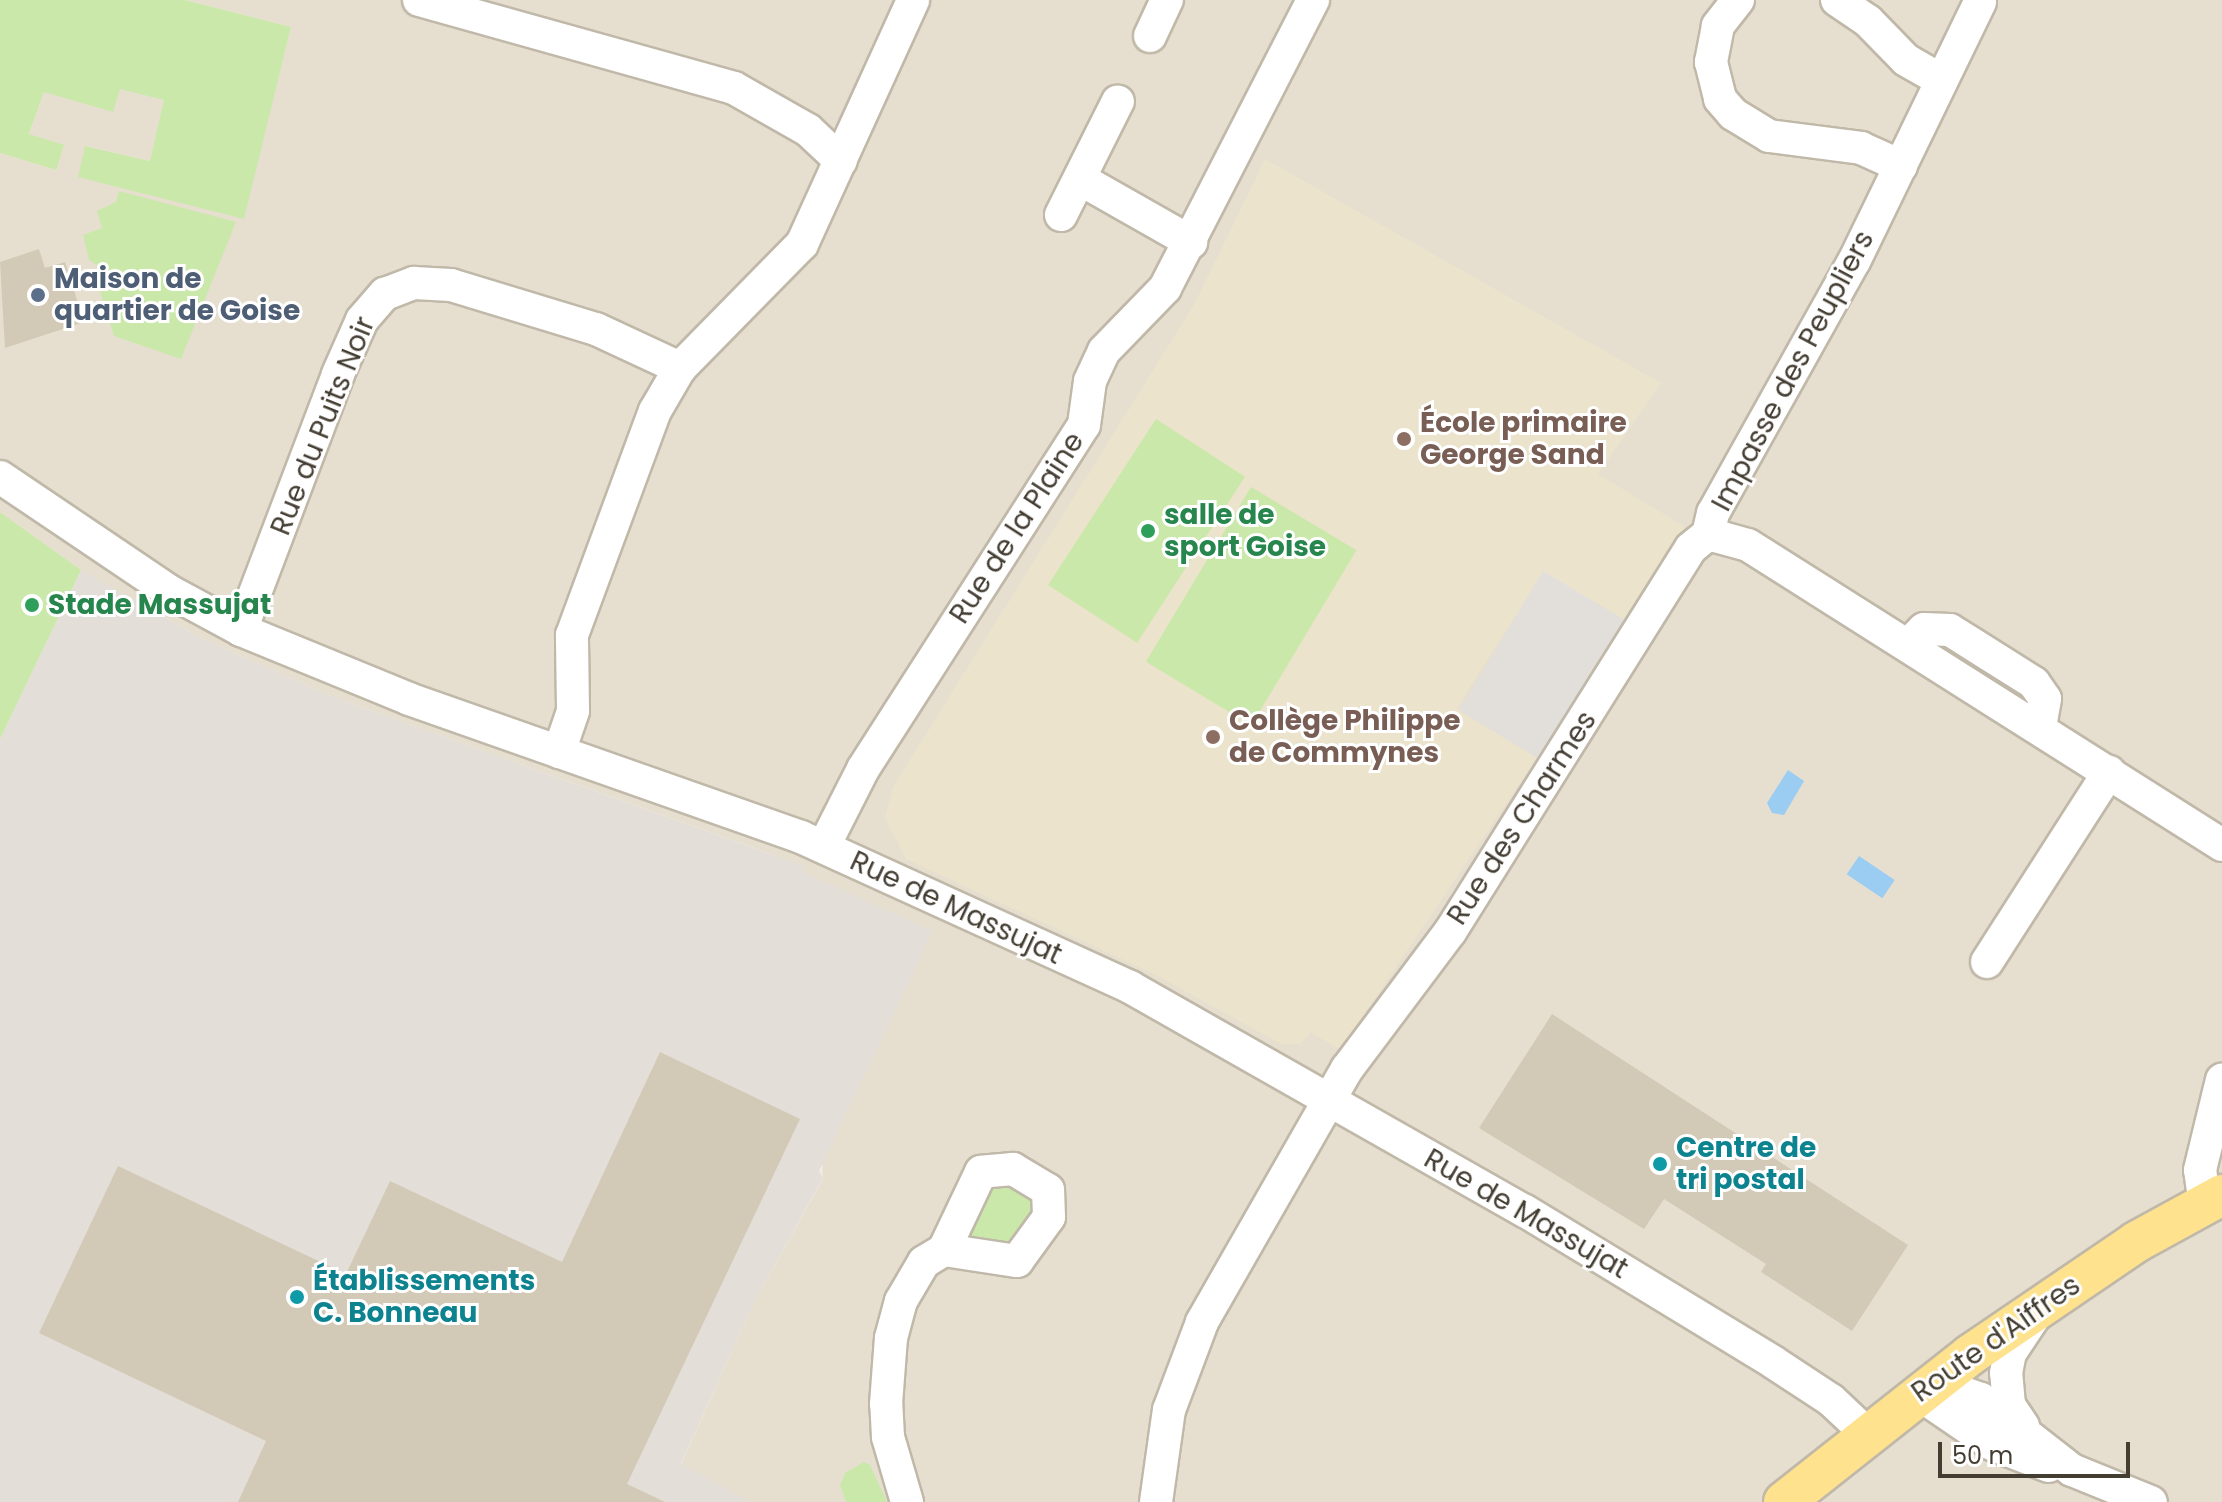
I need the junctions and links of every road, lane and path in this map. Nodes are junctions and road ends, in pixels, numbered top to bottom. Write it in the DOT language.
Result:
graph roads {
  1 [pos="419,0"];
  2 [pos="913,0"];
  3 [pos="1167,0"];
  4 [pos="1313,0"];
  5 [pos="1738,0"];
  6 [pos="1837,0"];
  7 [pos="1980,2"];
  8 [pos="462,6"];
  9 [pos="1150,36"];
  10 [pos="1941,80"];
  11 [pos="1118,101"];
  12 [pos="841,161"];
  13 [pos="1901,166"];
  14 [pos="1080,179"];
  15 [pos="1061,215"];
  16 [pos="1191,242"];
  17 [pos="680,368"];
  18 [pos="0,477"];
  19 [pos="1708,534"];
  20 [pos="241,630"];
  21 [pos="559,752"];
  22 [pos="2109,772"];
  23 [pos="2222,845"];
  24 [pos="824,846"];
  25 [pos="1987,962"];
  26 [pos="2222,1080"];
  27 [pos="1329,1100"];
  28 [pos="2214,1200"];
  29 [pos="944,1250"];
  30 [pos="2040,1307"];
  31 [pos="1925,1388"];
  32 [pos="1866,1433"];
  33 [pos="2034,1442"];
  34 [pos="2072,1470"];
  35 [pos="907,1502"];
  36 [pos="1156,1502"];
  37 [pos="1784,1502"];
  38 [pos="2151,1502"];
  1 -- 8 [label="street"];
  2 -- 12 [label="street"];
  3 -- 9 [label="street"];
  4 -- 16 [label="street, Rue de la Plaine"];
  5 -- 13 [label="street"];
  6 -- 10 [label="street"];
  7 -- 10 [label="street, Impasse des Peupliers"];
  8 -- 12 [label="street"];
  10 -- 13 [label="street, Impasse des Peupliers"];
  11 -- 14 [label="street"];
  12 -- 17 [label="street"];
  13 -- 19 [label="street, Impasse des Peupliers"];
  14 -- 15 [label="street"];
  14 -- 16 [label="street"];
  16 -- 24 [label="street, Rue de la Plaine"];
  17 -- 20 [label="street, Rue du Puits Noir"];
  17 -- 21 [label="street"];
  18 -- 20 [label="street, Rue de Massujat"];
  19 -- 22 [label="street, Impasse des Peupliers"];
  19 -- 27 [label="street, Rue des Charmes"];
  20 -- 21 [label="street, Rue de Massujat"];
  21 -- 24 [label="street, Rue de Massujat"];
  22 -- 23 [label="street, Impasse des Peupliers"];
  22 -- 25 [label="street"];
  24 -- 27 [label="street, Rue de Massujat"];
  26 -- 28 [label="street"];
  27 -- 32 [label="street, Rue de Massujat"];
  27 -- 36 [label="street, Rue des Charmes"];
  28 -- 30 [label="main road, Route d'Aiffres"];
  29 -- 35 [label="street"];
  30 -- 31 [label="main road, Route d'Aiffres"];
  30 -- 33 [label="street"];
  31 -- 32 [label="main road, Route d'Aiffres"];
  31 -- 33 [label="street"];
  31 -- 34 [label="street"];
  32 -- 37 [label="main road, Route d'Aiffres"];
  33 -- 34 [label="street"];
  34 -- 38 [label="street"];
}
